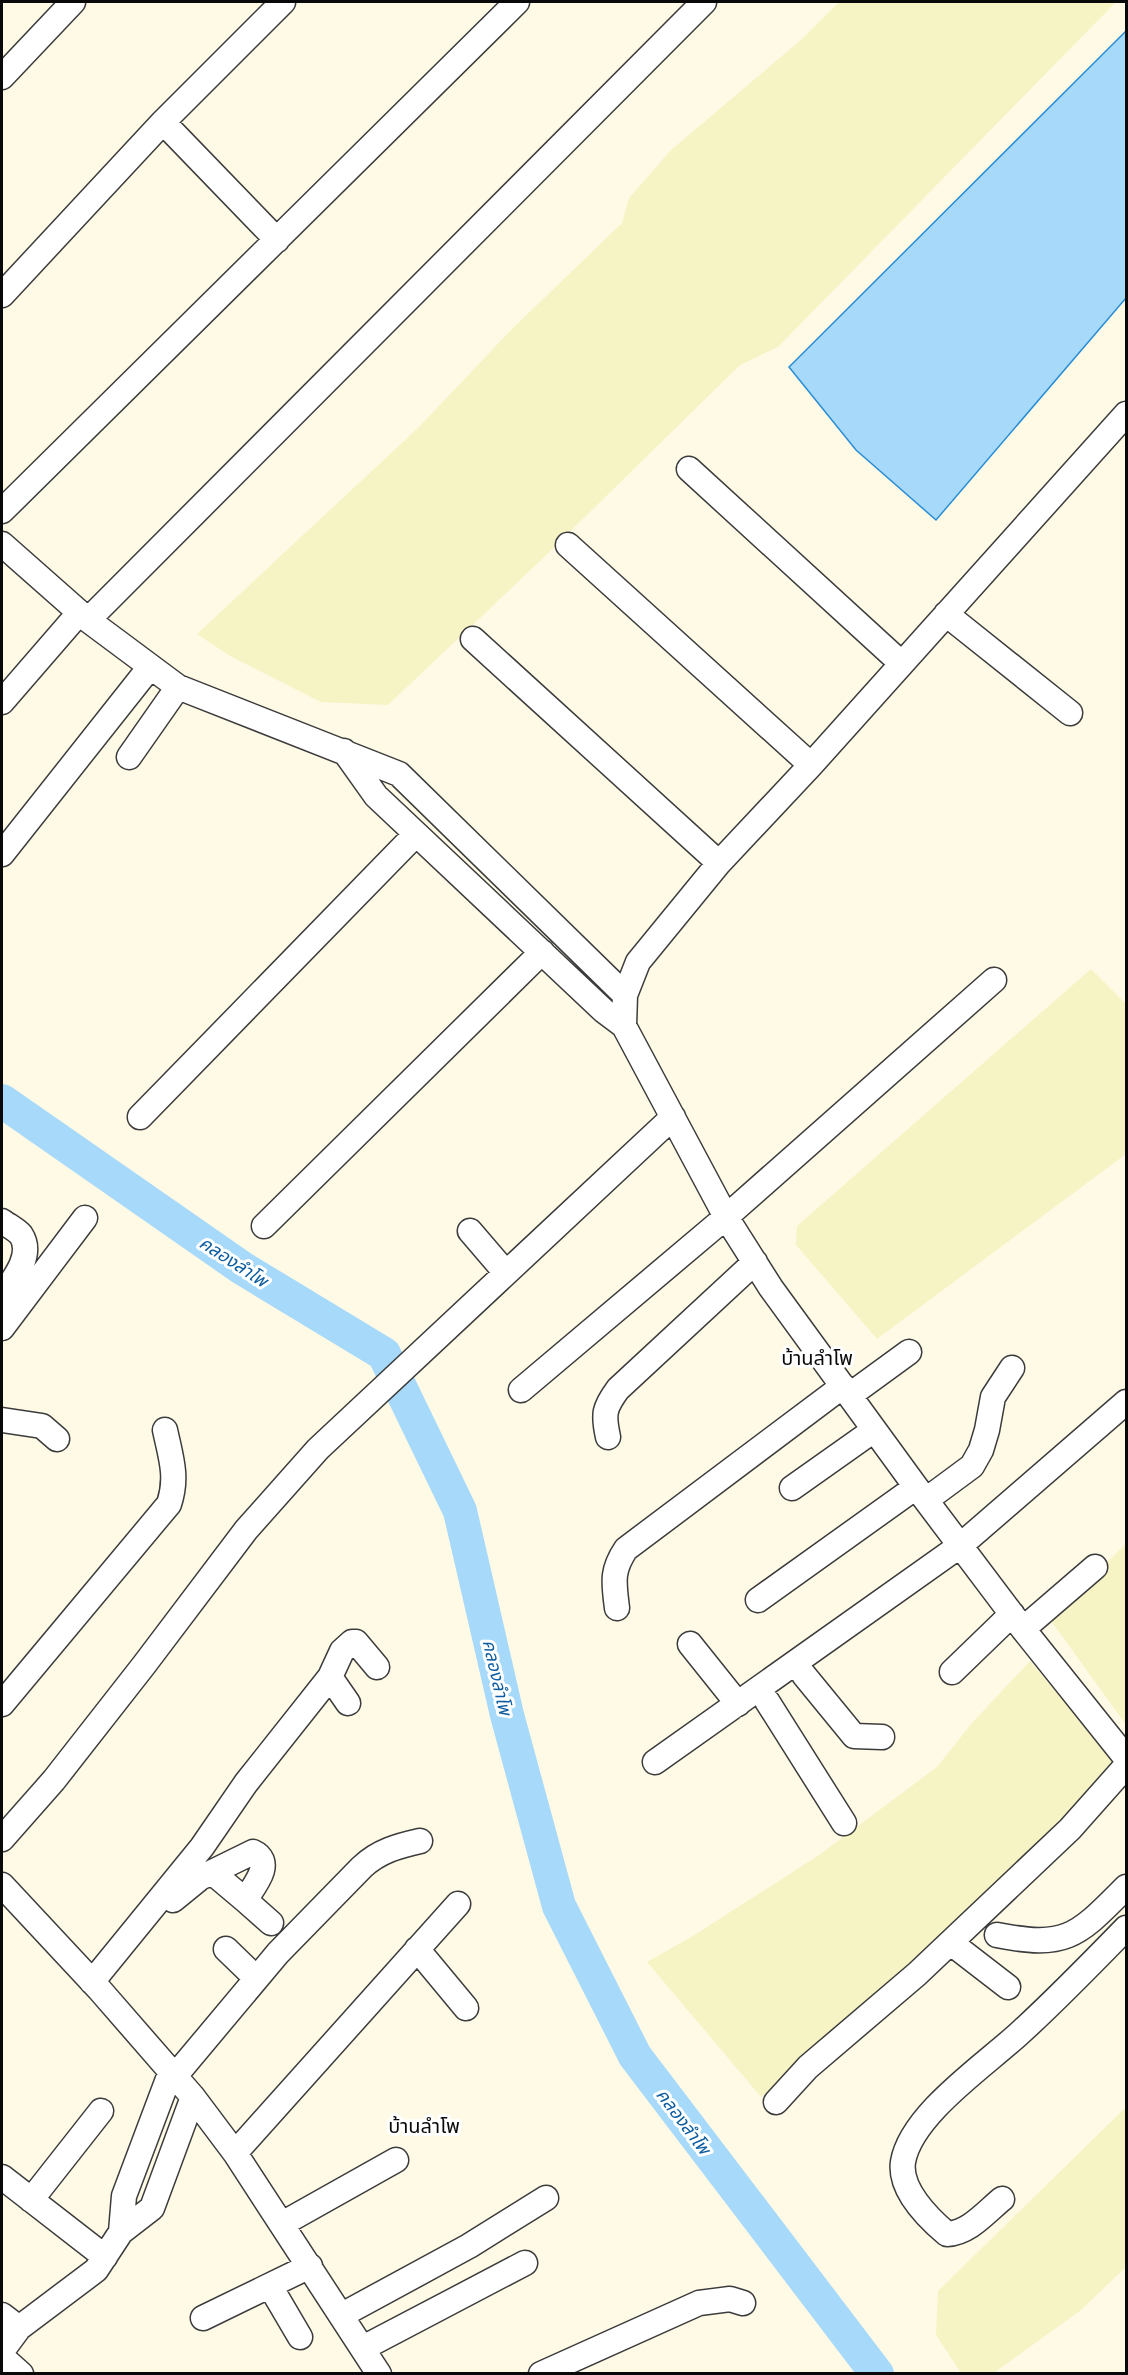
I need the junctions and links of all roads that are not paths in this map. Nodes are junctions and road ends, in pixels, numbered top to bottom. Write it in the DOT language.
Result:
graph roads {
  1 [pos="73,2"];
  2 [pos="284,2"];
  3 [pos="517,2"];
  4 [pos="704,2"];
  5 [pos="2,77"];
  6 [pos="163,122"];
  7 [pos="277,240"];
  8 [pos="2,295"];
  9 [pos="1126,414"];
  10 [pos="689,469"];
  11 [pos="2,511"];
  12 [pos="2,544"];
  13 [pos="568,545"];
  14 [pos="946,614"];
  15 [pos="83,616"];
  16 [pos="473,639"];
  17 [pos="901,663"];
  18 [pos="150,667"];
  19 [pos="178,687"];
  20 [pos="2,702"];
  21 [pos="1070,713"];
  22 [pos="344,751"];
  23 [pos="129,757"];
  24 [pos="812,765"];
  25 [pos="416,834"];
  26 [pos="2,854"];
  27 [pos="719,863"];
  28 [pos="542,952"];
  29 [pos="994,980"];
  30 [pos="625,995"];
  31 [pos="624,1026"];
  32 [pos="140,1117"];
  33 [pos="673,1117"];
  34 [pos="726,1217"];
  35 [pos="86,1218"];
  36 [pos="2,1221"];
  37 [pos="264,1226"];
  38 [pos="470,1231"];
  39 [pos="755,1262"];
  40 [pos="506,1273"];
  41 [pos="2,1296"];
  42 [pos="2,1329"];
  43 [pos="909,1352"];
  44 [pos="1012,1368"];
  45 [pos="521,1390"];
  46 [pos="847,1390"];
  47 [pos="1126,1402"];
  48 [pos="2,1420"];
  49 [pos="165,1430"];
  50 [pos="874,1430"];
  51 [pos="608,1437"];
  52 [pos="57,1439"];
  53 [pos="792,1488"];
  54 [pos="921,1493"];
  55 [pos="965,1551"];
  56 [pos="1095,1567"];
  57 [pos="758,1600"];
  58 [pos="617,1608"];
  59 [pos="1017,1621"];
  60 [pos="690,1644"];
  61 [pos="376,1667"];
  62 [pos="952,1672"];
  63 [pos="804,1675"];
  64 [pos="330,1677"];
  65 [pos="767,1701"];
  66 [pos="348,1703"];
  67 [pos="2,1704"];
  68 [pos="738,1704"];
  69 [pos="882,1737"];
  70 [pos="714,1739"];
  71 [pos="1126,1758"];
  72 [pos="655,1762"];
  73 [pos="1126,1766"];
  74 [pos="844,1823"];
  75 [pos="2,1839"];
  76 [pos="420,1840"];
  77 [pos="213,1873"];
  78 [pos="2,1885"];
  79 [pos="1126,1887"];
  80 [pos="245,1900"];
  81 [pos="458,1904"];
  82 [pos="271,1923"];
  83 [pos="1126,1928"];
  84 [pos="997,1935"];
  85 [pos="951,1943"];
  86 [pos="226,1949"];
  87 [pos="417,1949"];
  88 [pos="256,1978"];
  89 [pos="95,1985"];
  90 [pos="1008,1987"];
  91 [pos="466,2008"];
  92 [pos="173,2073"];
  93 [pos="193,2097"];
  94 [pos="776,2102"];
  95 [pos="101,2110"];
  96 [pos="235,2153"];
  97 [pos="396,2160"];
  98 [pos="2,2177"];
  99 [pos="546,2198"];
  100 [pos="1002,2199"];
  101 [pos="31,2200"];
  102 [pos="282,2224"];
  103 [pos="122,2232"];
  104 [pos="105,2257"];
  105 [pos="525,2264"];
  106 [pos="310,2266"];
  107 [pos="270,2286"];
  108 [pos="743,2303"];
  109 [pos="342,2315"];
  110 [pos="203,2318"];
  111 [pos="10,2321"];
  112 [pos="300,2337"];
  113 [pos="363,2348"];
  114 [pos="2,2351"];
  115 [pos="2,2357"];
  116 [pos="21,2373"];
  117 [pos="379,2373"];
  118 [pos="541,2373"];
  1 -- 5 [label="street"];
  2 -- 6 [label="street"];
  3 -- 7 [label="street"];
  4 -- 15 [label="street"];
  6 -- 7 [label="street"];
  6 -- 8 [label="street"];
  7 -- 11 [label="street"];
  9 -- 14 [label="street"];
  10 -- 17 [label="street"];
  12 -- 15 [label="street"];
  13 -- 24 [label="street"];
  14 -- 17 [label="street"];
  14 -- 21 [label="street"];
  15 -- 18 [label="street"];
  15 -- 20 [label="street"];
  16 -- 27 [label="street"];
  17 -- 24 [label="street"];
  18 -- 19 [label="street"];
  18 -- 26 [label="street"];
  19 -- 22 [label="street"];
  19 -- 23 [label="street"];
  22 -- 25 [label="street"];
  22 -- 30 [label="street"];
  24 -- 27 [label="street"];
  25 -- 28 [label="street"];
  25 -- 32 [label="street"];
  27 -- 30 [label="street"];
  28 -- 31 [label="street"];
  28 -- 37 [label="street"];
  29 -- 34 [label="street"];
  30 -- 31 [label="street"];
  31 -- 33 [label="street"];
  33 -- 34 [label="street"];
  33 -- 40 [label="street"];
  34 -- 39 [label="street"];
  34 -- 45 [label="street"];
  35 -- 42 [label="street"];
  36 -- 41 [label="street"];
  38 -- 40 [label="street"];
  39 -- 46 [label="street"];
  39 -- 51 [label="street"];
  40 -- 75 [label="street"];
  43 -- 46 [label="street"];
  44 -- 54 [label="street"];
  46 -- 50 [label="street"];
  46 -- 58 [label="street"];
  47 -- 55 [label="street"];
  48 -- 52 [label="street"];
  49 -- 67 [label="street"];
  50 -- 53 [label="street"];
  50 -- 54 [label="street"];
  54 -- 55 [label="street"];
  54 -- 57 [label="street"];
  55 -- 59 [label="street"];
  55 -- 63 [label="street"];
  55 -- 68 [label="street"];
  56 -- 59 [label="street"];
  59 -- 62 [label="street"];
  59 -- 71 [label="street"];
  60 -- 68 [label="street"];
  61 -- 64 [label="street"];
  63 -- 65 [label="street"];
  63 -- 69 [label="street"];
  64 -- 66 [label="street"];
  64 -- 89 [label="street"];
  65 -- 70 [label="street"];
  65 -- 74 [label="street"];
  68 -- 72 [label="street"];
  73 -- 85 [label="street"];
  76 -- 88 [label="street"];
  77 -- 80 [label="street"];
  77 -- 80 [label="street"];
  77 -- 89 [label="street"];
  78 -- 89 [label="street"];
  79 -- 84 [label="street"];
  80 -- 82 [label="street"];
  81 -- 87 [label="street"];
  83 -- 100 [label="street"];
  85 -- 90 [label="street"];
  85 -- 94 [label="street"];
  86 -- 88 [label="street"];
  87 -- 91 [label="street"];
  87 -- 96 [label="street"];
  88 -- 92 [label="street"];
  89 -- 92 [label="street"];
  92 -- 93 [label="street"];
  92 -- 103 [label="street"];
  93 -- 96 [label="street"];
  93 -- 103 [label="street"];
  95 -- 101 [label="street"];
  96 -- 102 [label="street"];
  97 -- 102 [label="street"];
  98 -- 101 [label="street"];
  99 -- 109 [label="street"];
  101 -- 104 [label="street"];
  102 -- 106 [label="street"];
  103 -- 104 [label="street"];
  104 -- 111 [label="street"];
  105 -- 113 [label="street"];
  106 -- 107 [label="street"];
  106 -- 109 [label="street"];
  107 -- 110 [label="street"];
  107 -- 112 [label="street"];
  108 -- 118 [label="street"];
  109 -- 113 [label="street"];
  111 -- 114 [label="street"];
  113 -- 117 [label="street"];
  115 -- 116 [label="street"];
}
